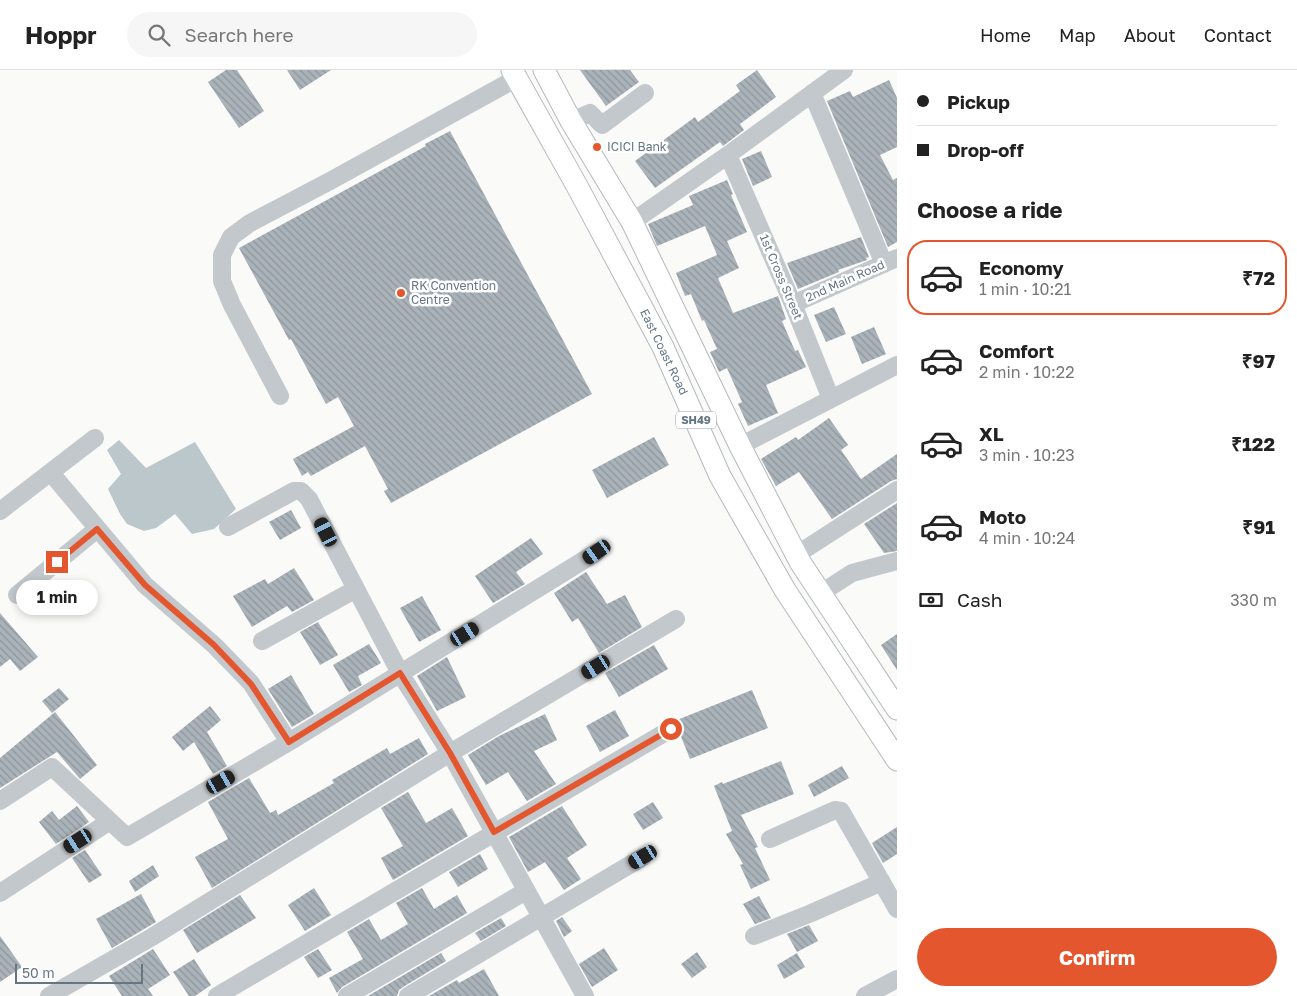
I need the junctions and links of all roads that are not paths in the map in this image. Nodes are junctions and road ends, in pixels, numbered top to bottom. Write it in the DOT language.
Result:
graph roads {
  1 [pos="544,70"];
  2 [pos="844,70"];
  3 [pos="514,74"];
  4 [pos="645,93"];
  5 [pos="812,93"];
  6 [pos="571,121"];
  7 [pos="728,155"];
  8 [pos="632,222"];
  9 [pos="890,261"];
  10 [pos="793,304"];
  11 [pos="897,365"];
  12 [pos="280,396"];
  13 [pos="831,399"];
  14 [pos="95,438"];
  15 [pos="740,446"];
  16 [pos="51,473"];
  17 [pos="897,490"];
  18 [pos="0,512"];
  19 [pos="228,527"];
  20 [pos="97,529"];
  21 [pos="597,552"];
  22 [pos="796,555"];
  23 [pos="897,561"];
  24 [pos="356,589"];
  25 [pos="820,593"];
  26 [pos="17,595"];
  27 [pos="676,619"];
  28 [pos="262,641"];
  29 [pos="400,673"];
  30 [pos="897,709"];
  31 [pos="671,729"];
  32 [pos="289,742"];
  33 [pos="450,753"];
  34 [pos="897,760"];
  35 [pos="0,801"];
  36 [pos="110,821"];
  37 [pos="494,832"];
  38 [pos="770,839"];
  39 [pos="643,857"];
  40 [pos="882,882"];
  41 [pos="526,891"];
  42 [pos="0,893"];
  43 [pos="897,909"];
  44 [pos="541,918"];
  45 [pos="754,936"];
  46 [pos="897,979"];
  47 [pos="49,996"];
  48 [pos="217,996"];
  49 [pos="347,996"];
  50 [pos="408,996"];
  51 [pos="585,996"];
  52 [pos="865,996"];
  1 -- 6 [label="main road, SH49"];
  2 -- 5 [label="street"];
  3 -- 12 [label="street"];
  3 -- 34 [label="main road, East Coast Road / SH49"];
  4 -- 6 [label="street"];
  5 -- 7 [label="street"];
  5 -- 9 [label="street"];
  6 -- 8 [label="main road, SH49"];
  7 -- 8 [label="street"];
  7 -- 10 [label="street, 1st Cross Street"];
  8 -- 15 [label="main road, SH49"];
  9 -- 10 [label="street, 2nd Main Road"];
  10 -- 13 [label="street, 1st Cross Street"];
  11 -- 13 [label="street"];
  13 -- 15 [label="street"];
  14 -- 16 [label="street"];
  15 -- 22 [label="main road, SH49"];
  16 -- 18 [label="street"];
  16 -- 20 [label="street"];
  17 -- 22 [label="street"];
  19 -- 24 [label="street"];
  20 -- 26 [label="street"];
  20 -- 32 [label="street"];
  21 -- 29 [label="street"];
  22 -- 25 [label="main road, SH49"];
  23 -- 25 [label="street"];
  24 -- 28 [label="street"];
  24 -- 29 [label="street"];
  25 -- 30 [label="main road, SH49"];
  27 -- 33 [label="street"];
  29 -- 32 [label="street"];
  29 -- 33 [label="street"];
  31 -- 37 [label="street"];
  32 -- 36 [label="street"];
  33 -- 37 [label="street"];
  33 -- 47 [label="street"];
  35 -- 36 [label="street"];
  36 -- 42 [label="street"];
  37 -- 41 [label="street"];
  37 -- 48 [label="street"];
  38 -- 40 [label="street"];
  39 -- 44 [label="street"];
  40 -- 43 [label="street"];
  40 -- 45 [label="street"];
  41 -- 44 [label="street"];
  41 -- 49 [label="street"];
  44 -- 50 [label="street"];
  44 -- 51 [label="street"];
  46 -- 52 [label="street"];
}
